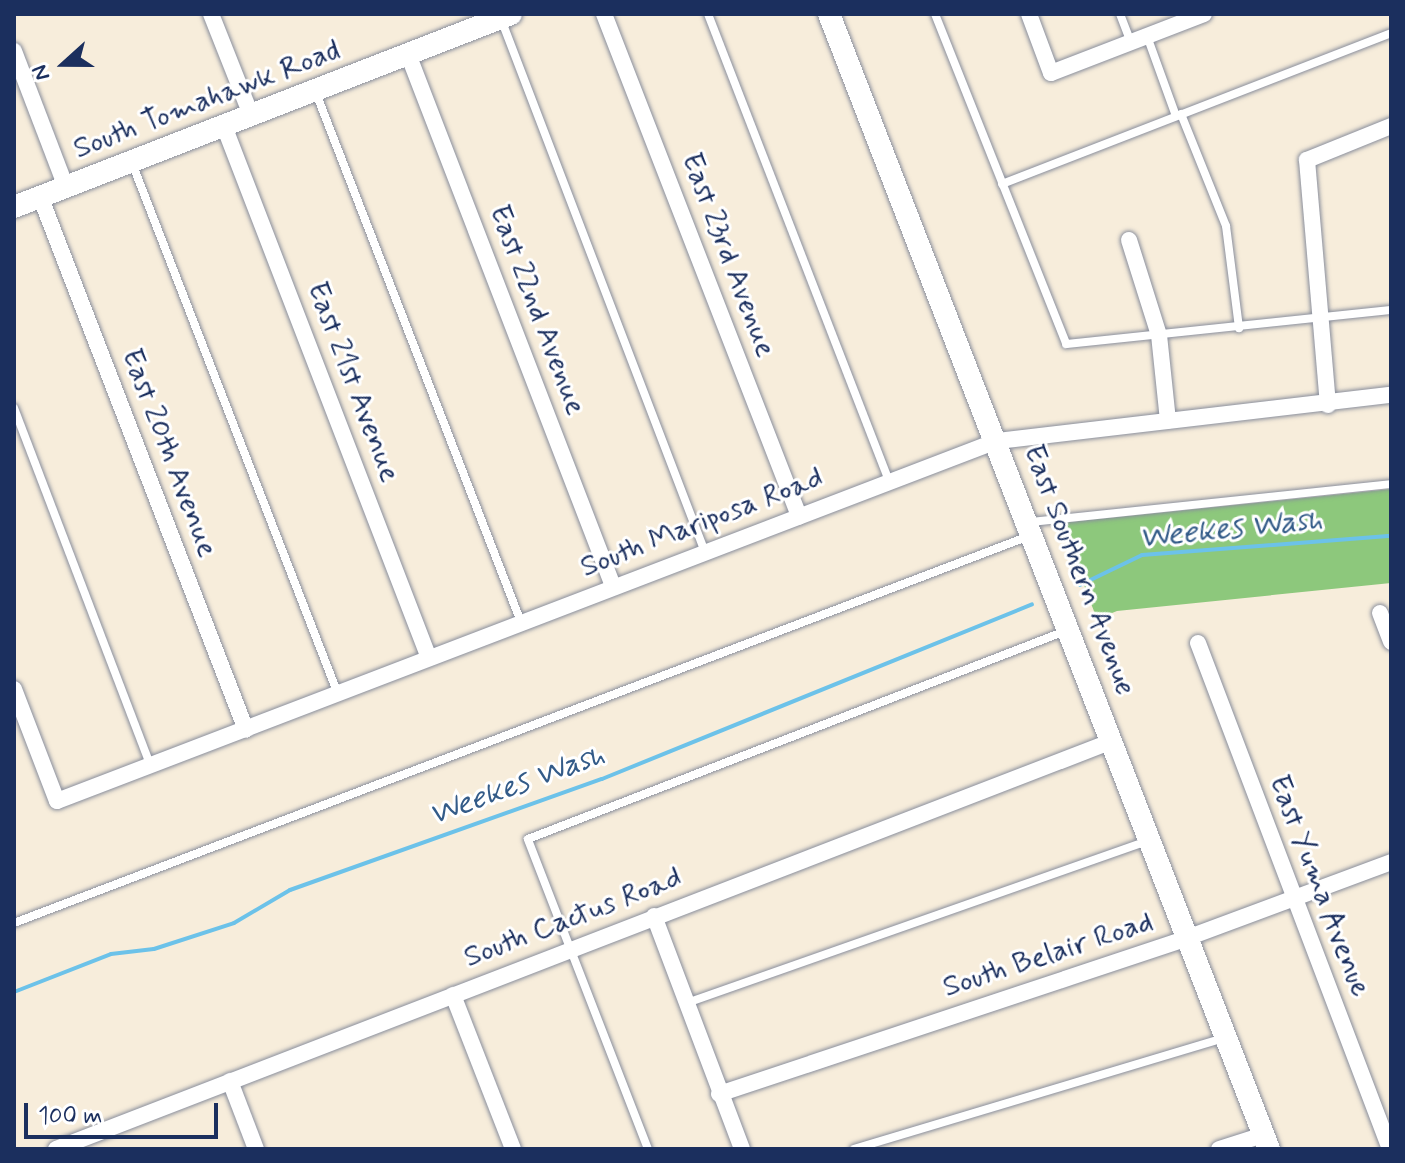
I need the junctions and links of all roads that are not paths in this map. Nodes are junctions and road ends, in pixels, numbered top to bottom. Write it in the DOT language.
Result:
graph roads {
  1 [pos="211,14"];
  2 [pos="604,14"];
  3 [pos="708,14"];
  4 [pos="829,14"];
  5 [pos="935,14"];
  6 [pos="1029,14"];
  7 [pos="1120,14"];
  8 [pos="1204,14"];
  9 [pos="506,16"];
  10 [pos="1391,33"];
  11 [pos="1139,39"];
  12 [pos="14,51"];
  13 [pos="408,54"];
  14 [pos="315,90"];
  15 [pos="251,115"];
  16 [pos="1179,115"];
  17 [pos="224,126"];
  18 [pos="1391,126"];
  19 [pos="131,162"];
  20 [pos="1002,184"];
  21 [pos="66,187"];
  22 [pos="40,196"];
  23 [pos="14,207"];
  24 [pos="1129,240"];
  25 [pos="1391,310"];
  26 [pos="1321,320"];
  27 [pos="1239,328"];
  28 [pos="1159,335"];
  29 [pos="1391,395"];
  30 [pos="1328,405"];
  31 [pos="14,408"];
  32 [pos="1168,421"];
  33 [pos="997,441"];
  34 [pos="889,481"];
  35 [pos="1391,484"];
  36 [pos="799,516"];
  37 [pos="1031,528"];
  38 [pos="705,552"];
  39 [pos="613,586"];
  40 [pos="1380,613"];
  41 [pos="1067,619"];
  42 [pos="521,622"];
  43 [pos="1391,642"];
  44 [pos="1198,643"];
  45 [pos="429,658"];
  46 [pos="14,689"];
  47 [pos="338,694"];
  48 [pos="246,730"];
  49 [pos="1112,741"];
  50 [pos="150,766"];
  51 [pos="1150,840"];
  52 [pos="1391,862"];
  53 [pos="1293,897"];
  54 [pos="654,916"];
  55 [pos="14,923"];
  56 [pos="1187,938"];
  57 [pos="570,949"];
  58 [pos="453,995"];
  59 [pos="686,1004"];
  60 [pos="1226,1038"];
  61 [pos="230,1081"];
  62 [pos="719,1094"];
  63 [pos="1386,1120"];
  64 [pos="1266,1142"];
  65 [pos="56,1149"];
  66 [pos="256,1149"];
  67 [pos="513,1149"];
  68 [pos="648,1149"];
  69 [pos="742,1149"];
  70 [pos="854,1149"];
  71 [pos="1219,1149"];
  72 [pos="1390,1149"];
  1 -- 15 [label="street"];
  2 -- 36 [label="street, East 23rd Avenue"];
  3 -- 34 [label="lane"];
  4 -- 33 [label="main road, East Southern Avenue"];
  5 -- 20 [label="lane"];
  6 -- 11 [label="street"];
  7 -- 11 [label="lane"];
  8 -- 11 [label="street"];
  9 -- 13 [label="main road, South Tomahawk Road"];
  9 -- 38 [label="lane"];
  10 -- 16 [label="lane"];
  11 -- 16 [label="lane"];
  12 -- 21 [label="street"];
  13 -- 14 [label="main road, South Tomahawk Road"];
  13 -- 39 [label="street, East 22nd Avenue"];
  14 -- 15 [label="main road, South Tomahawk Road"];
  14 -- 42 [label="lane"];
  15 -- 17 [label="main road, South Tomahawk Road"];
  16 -- 20 [label="lane"];
  16 -- 27 [label="lane"];
  17 -- 19 [label="main road, South Tomahawk Road"];
  17 -- 45 [label="street, East 21st Avenue"];
  18 -- 26 [label="street"];
  19 -- 21 [label="main road, South Tomahawk Road"];
  19 -- 47 [label="lane"];
  20 -- 28 [label="lane"];
  21 -- 22 [label="main road, South Tomahawk Road"];
  22 -- 23 [label="main road, South Tomahawk Road"];
  22 -- 48 [label="street, East 20th Avenue"];
  24 -- 28 [label="street"];
  25 -- 26 [label="lane"];
  26 -- 27 [label="lane"];
  26 -- 30 [label="street"];
  27 -- 28 [label="lane"];
  28 -- 32 [label="street"];
  29 -- 30 [label="street, South Mariposa Road"];
  30 -- 32 [label="street, South Mariposa Road"];
  31 -- 50 [label="lane"];
  32 -- 33 [label="street, South Mariposa Road"];
  33 -- 34 [label="street, South Mariposa Road"];
  33 -- 37 [label="main road, East Southern Avenue"];
  34 -- 36 [label="street, South Mariposa Road"];
  35 -- 37 [label="lane"];
  36 -- 38 [label="street, South Mariposa Road"];
  37 -- 41 [label="main road, East Southern Avenue"];
  37 -- 55 [label="lane"];
  38 -- 39 [label="street, South Mariposa Road"];
  39 -- 42 [label="street, South Mariposa Road"];
  40 -- 43 [label="street"];
  41 -- 49 [label="main road, East Southern Avenue"];
  41 -- 57 [label="lane"];
  42 -- 45 [label="street, South Mariposa Road"];
  44 -- 53 [label="street, East Yuma Avenue"];
  45 -- 47 [label="street, South Mariposa Road"];
  46 -- 50 [label="street, South Mariposa Road"];
  47 -- 48 [label="street, South Mariposa Road"];
  48 -- 50 [label="street, South Mariposa Road"];
  49 -- 51 [label="main road, East Southern Avenue"];
  49 -- 54 [label="street, South Cactus Road"];
  51 -- 56 [label="main road, East Southern Avenue"];
  51 -- 59 [label="lane"];
  52 -- 53 [label="street, South Belair Road"];
  53 -- 56 [label="street, South Belair Road"];
  53 -- 63 [label="street, East Yuma Avenue"];
  54 -- 57 [label="street, South Cactus Road"];
  54 -- 59 [label="street"];
  56 -- 60 [label="main road, East Southern Avenue"];
  56 -- 62 [label="street, South Belair Road"];
  57 -- 58 [label="street, South Cactus Road"];
  57 -- 68 [label="lane"];
  58 -- 61 [label="street, South Cactus Road"];
  58 -- 67 [label="street"];
  59 -- 62 [label="street"];
  60 -- 64 [label="main road, East Southern Avenue"];
  60 -- 70 [label="lane"];
  61 -- 65 [label="street, South Cactus Road"];
  61 -- 66 [label="street"];
  62 -- 69 [label="street"];
  63 -- 72 [label="street, East Yuma Avenue"];
  64 -- 71 [label="street"];
}
